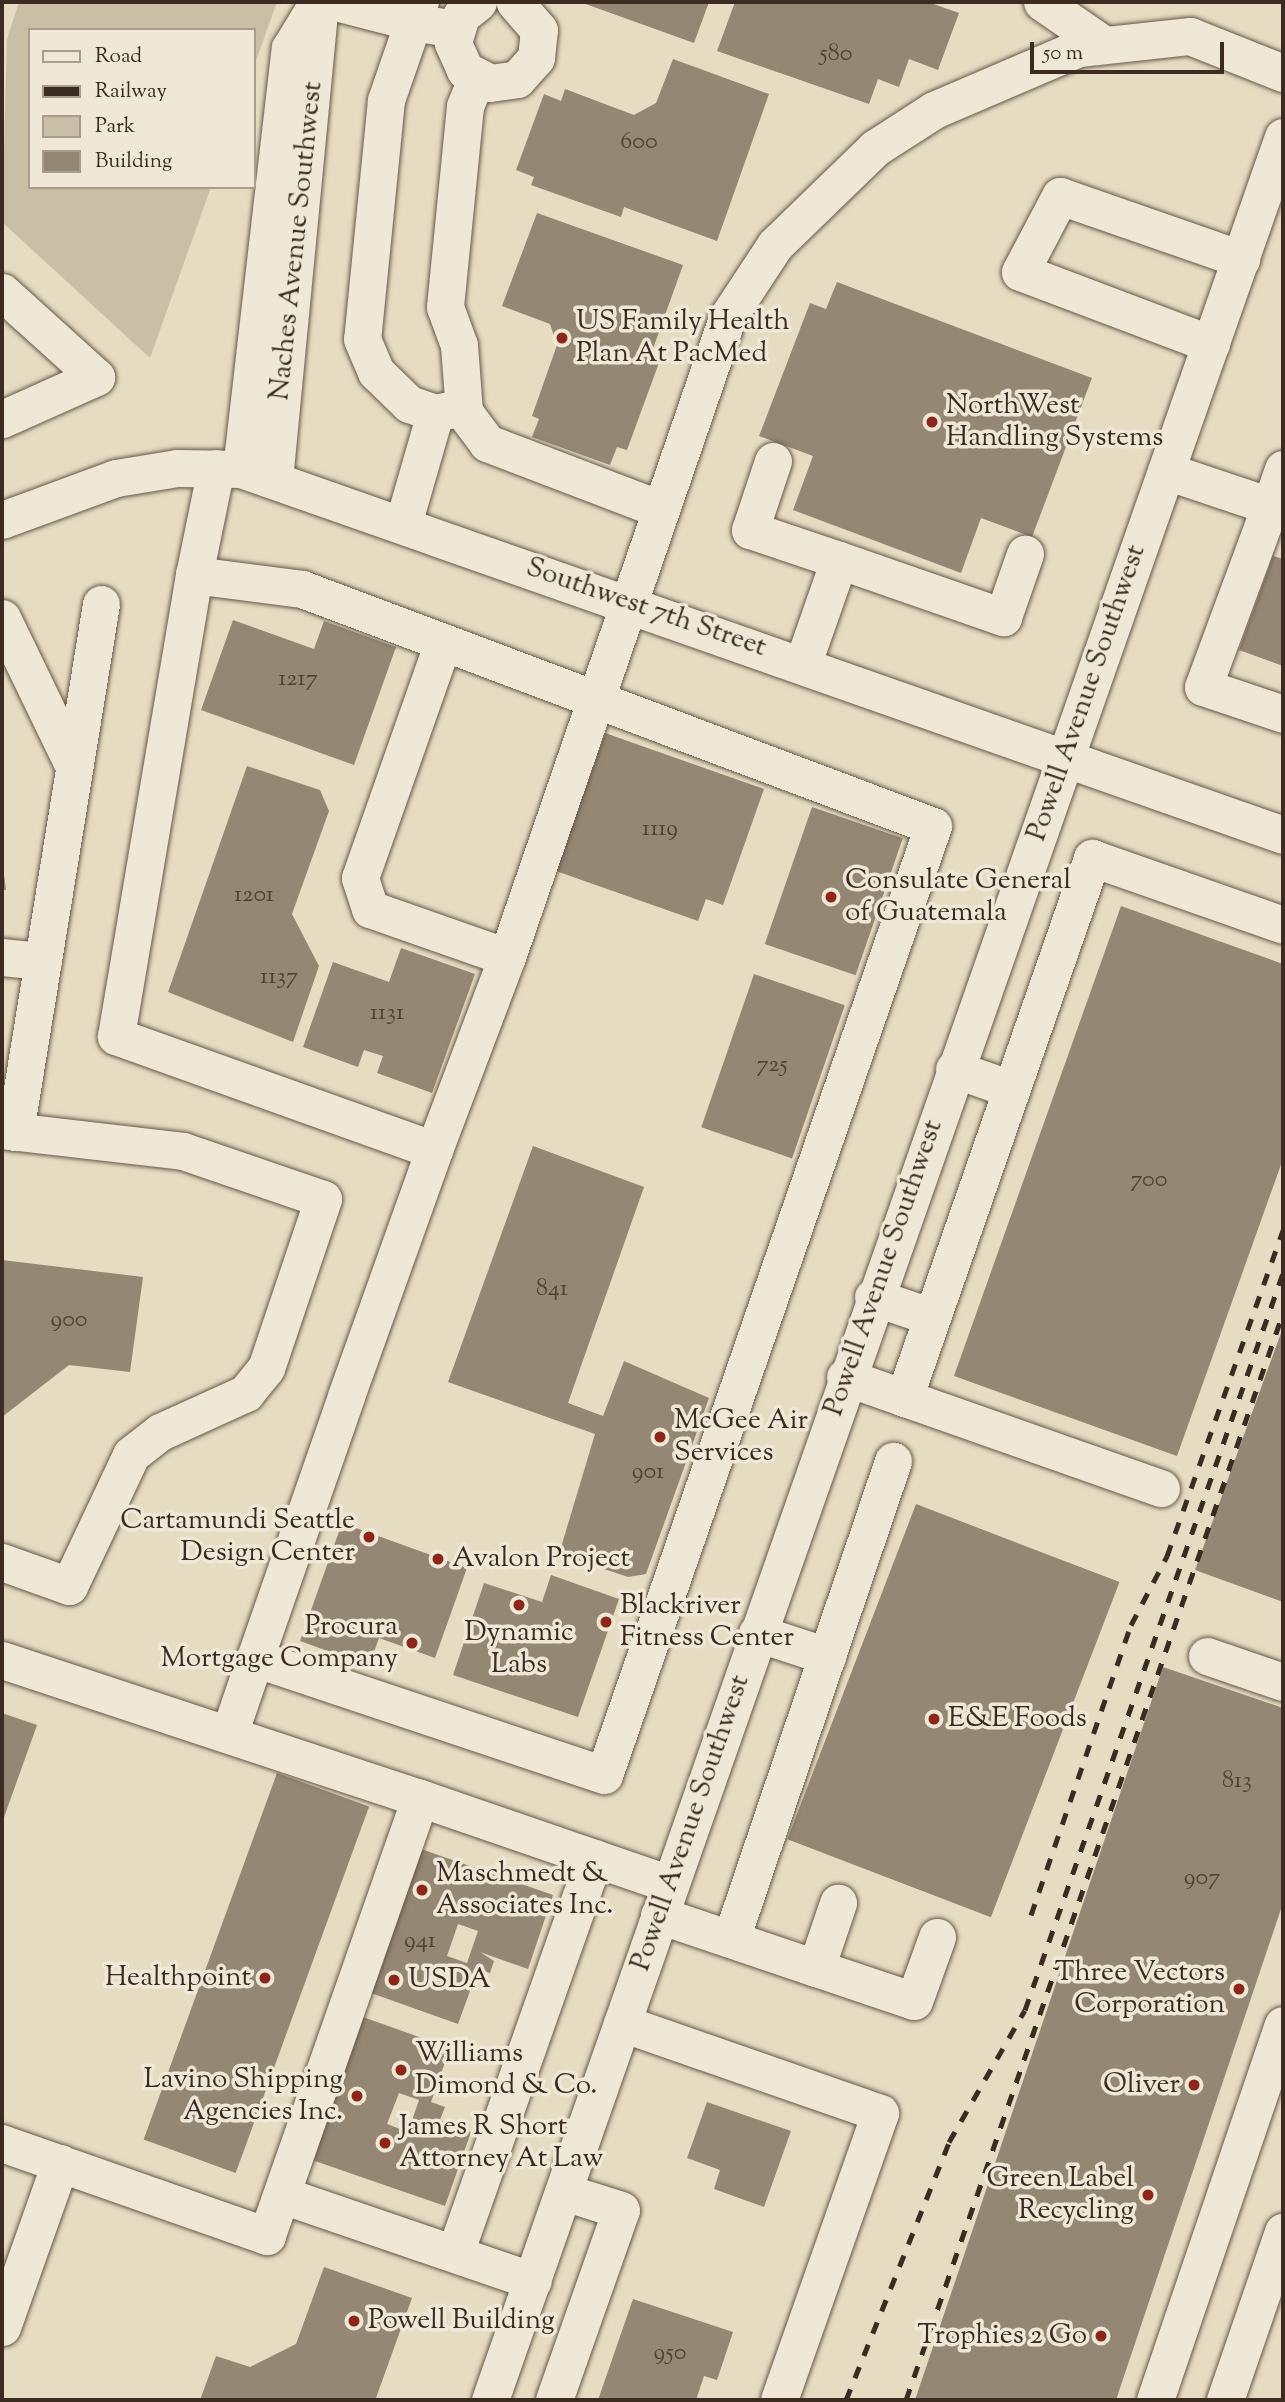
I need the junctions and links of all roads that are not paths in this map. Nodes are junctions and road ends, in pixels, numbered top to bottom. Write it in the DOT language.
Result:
graph roads {
  1 [pos="319,2"];
  2 [pos="336,2"];
  3 [pos="478,2"];
  4 [pos="515,2"];
  5 [pos="1042,2"];
  6 [pos="417,12"];
  7 [pos="455,29"];
  8 [pos="1103,44"];
  9 [pos="1283,74"];
  10 [pos="476,79"];
  11 [pos="1283,137"];
  12 [pos="1241,258"];
  13 [pos="2,292"];
  14 [pos="1211,344"];
  15 [pos="449,410"];
  16 [pos="2,419"];
  17 [pos="773,461"];
  18 [pos="1283,469"];
  19 [pos="1166,471"];
  20 [pos="244,472"];
  21 [pos="1277,508"];
  22 [pos="660,509"];
  23 [pos="2,520"];
  24 [pos="403,524"];
  25 [pos="1024,554"];
  26 [pos="838,560"];
  27 [pos="194,575"];
  28 [pos="628,600"];
  29 [pos="101,604"];
  30 [pos="2,618"];
  31 [pos="443,642"];
  32 [pos="803,663"];
  33 [pos="593,698"];
  34 [pos="1283,714"];
  35 [pos="1064,759"];
  36 [pos="71,761"];
  37 [pos="1283,835"];
  38 [pos="1283,925"];
  39 [pos="2,957"];
  40 [pos="507,957"];
  41 [pos="43,961"];
  42 [pos="986,976"];
  43 [pos="1044,995"];
  44 [pos="954,1069"];
  45 [pos="1011,1089"];
  46 [pos="8,1131"];
  47 [pos="434,1150"];
  48 [pos="873,1297"];
  49 [pos="932,1317"];
  50 [pos="845,1377"];
  51 [pos="904,1398"];
  52 [pos="893,1461"];
  53 [pos="1161,1488"];
  54 [pos="2,1562"];
  55 [pos="757,1633"];
  56 [pos="827,1656"];
  57 [pos="1207,1656"];
  58 [pos="255,1658"];
  59 [pos="2,1660"];
  60 [pos="1283,1682"];
  61 [pos="229,1734"];
  62 [pos="421,1798"];
  63 [pos="594,1858"];
  64 [pos="664,1899"];
  65 [pos="838,1903"];
  66 [pos="937,1937"];
  67 [pos="731,1939"];
  68 [pos="816,1968"];
  69 [pos="622,2023"];
  70 [pos="1283,2025"];
  71 [pos="2,2143"];
  72 [pos="60,2163"];
  73 [pos="564,2192"];
  74 [pos="282,2194"];
  75 [pos="1283,2232"];
  76 [pos="455,2253"];
  77 [pos="533,2281"];
  78 [pos="2,2327"];
  79 [pos="491,2400"];
  80 [pos="554,2400"];
  81 [pos="779,2400"];
  82 [pos="1155,2400"];
  83 [pos="1224,2400"];
  1 -- 20 [label="street, Naches Avenue Southwest"];
  2 -- 6 [label="street"];
  3 -- 7 [label="street"];
  4 -- 10 [label="street"];
  5 -- 8 [label="street"];
  6 -- 7 [label="street"];
  6 -- 15 [label="street"];
  7 -- 10 [label="street"];
  8 -- 9 [label="street"];
  8 -- 22 [label="street"];
  10 -- 15 [label="street"];
  11 -- 12 [label="street, Powell Avenue Southwest"];
  12 -- 14 [label="street, Powell Avenue Southwest"];
  12 -- 14 [label="street"];
  13 -- 16 [label="street"];
  14 -- 19 [label="street, Powell Avenue Southwest"];
  15 -- 22 [label="street"];
  15 -- 24 [label="street"];
  17 -- 26 [label="street"];
  18 -- 21 [label="street"];
  19 -- 21 [label="street"];
  19 -- 35 [label="street, Powell Avenue Southwest"];
  20 -- 23 [label="street, Southwest 7th Street"];
  20 -- 24 [label="street, Southwest 7th Street"];
  20 -- 27 [label="street, Naches Avenue Southwest"];
  21 -- 34 [label="street"];
  22 -- 28 [label="street"];
  24 -- 28 [label="street, Southwest 7th Street"];
  25 -- 26 [label="street"];
  26 -- 32 [label="street"];
  27 -- 31 [label="street"];
  27 -- 47 [label="street, Naches Avenue Southwest"];
  28 -- 32 [label="street, Southwest 7th Street"];
  28 -- 33 [label="street"];
  29 -- 36 [label="street"];
  30 -- 36 [label="street"];
  31 -- 33 [label="street"];
  31 -- 40 [label="street"];
  32 -- 35 [label="street, Southwest 7th Street"];
  33 -- 40 [label="street"];
  33 -- 58 [label="street"];
  35 -- 37 [label="street, Southwest 7th Street"];
  35 -- 42 [label="street, Powell Avenue Southwest"];
  36 -- 41 [label="street"];
  38 -- 43 [label="street"];
  39 -- 41 [label="street"];
  40 -- 47 [label="street"];
  41 -- 46 [label="street"];
  42 -- 43 [label="street"];
  42 -- 44 [label="street, Powell Avenue Southwest"];
  43 -- 45 [label="street"];
  44 -- 45 [label="street"];
  44 -- 48 [label="street, Powell Avenue Southwest"];
  45 -- 49 [label="street"];
  46 -- 54 [label="street"];
  47 -- 58 [label="street"];
  48 -- 49 [label="street"];
  48 -- 50 [label="street, Powell Avenue Southwest"];
  49 -- 51 [label="street"];
  50 -- 51 [label="street"];
  50 -- 55 [label="street, Powell Avenue Southwest"];
  51 -- 53 [label="street"];
  52 -- 56 [label="street"];
  55 -- 56 [label="street"];
  55 -- 64 [label="street, Powell Avenue Southwest"];
  56 -- 67 [label="street"];
  57 -- 60 [label="street"];
  58 -- 61 [label="street"];
  59 -- 61 [label="street"];
  61 -- 62 [label="street"];
  62 -- 63 [label="street"];
  62 -- 74 [label="street"];
  63 -- 64 [label="street"];
  63 -- 76 [label="street"];
  64 -- 67 [label="street"];
  64 -- 69 [label="street, Powell Avenue Southwest"];
  65 -- 68 [label="street"];
  66 -- 68 [label="street"];
  67 -- 68 [label="street"];
  69 -- 73 [label="street, Powell Avenue Southwest"];
  69 -- 81 [label="street"];
  70 -- 82 [label="street"];
  71 -- 72 [label="street"];
  72 -- 74 [label="street"];
  72 -- 78 [label="street"];
  73 -- 77 [label="street, Powell Avenue Southwest"];
  73 -- 80 [label="street"];
  74 -- 76 [label="street"];
  75 -- 83 [label="street"];
  76 -- 77 [label="street"];
  77 -- 79 [label="street, Powell Avenue Southwest"];
}
